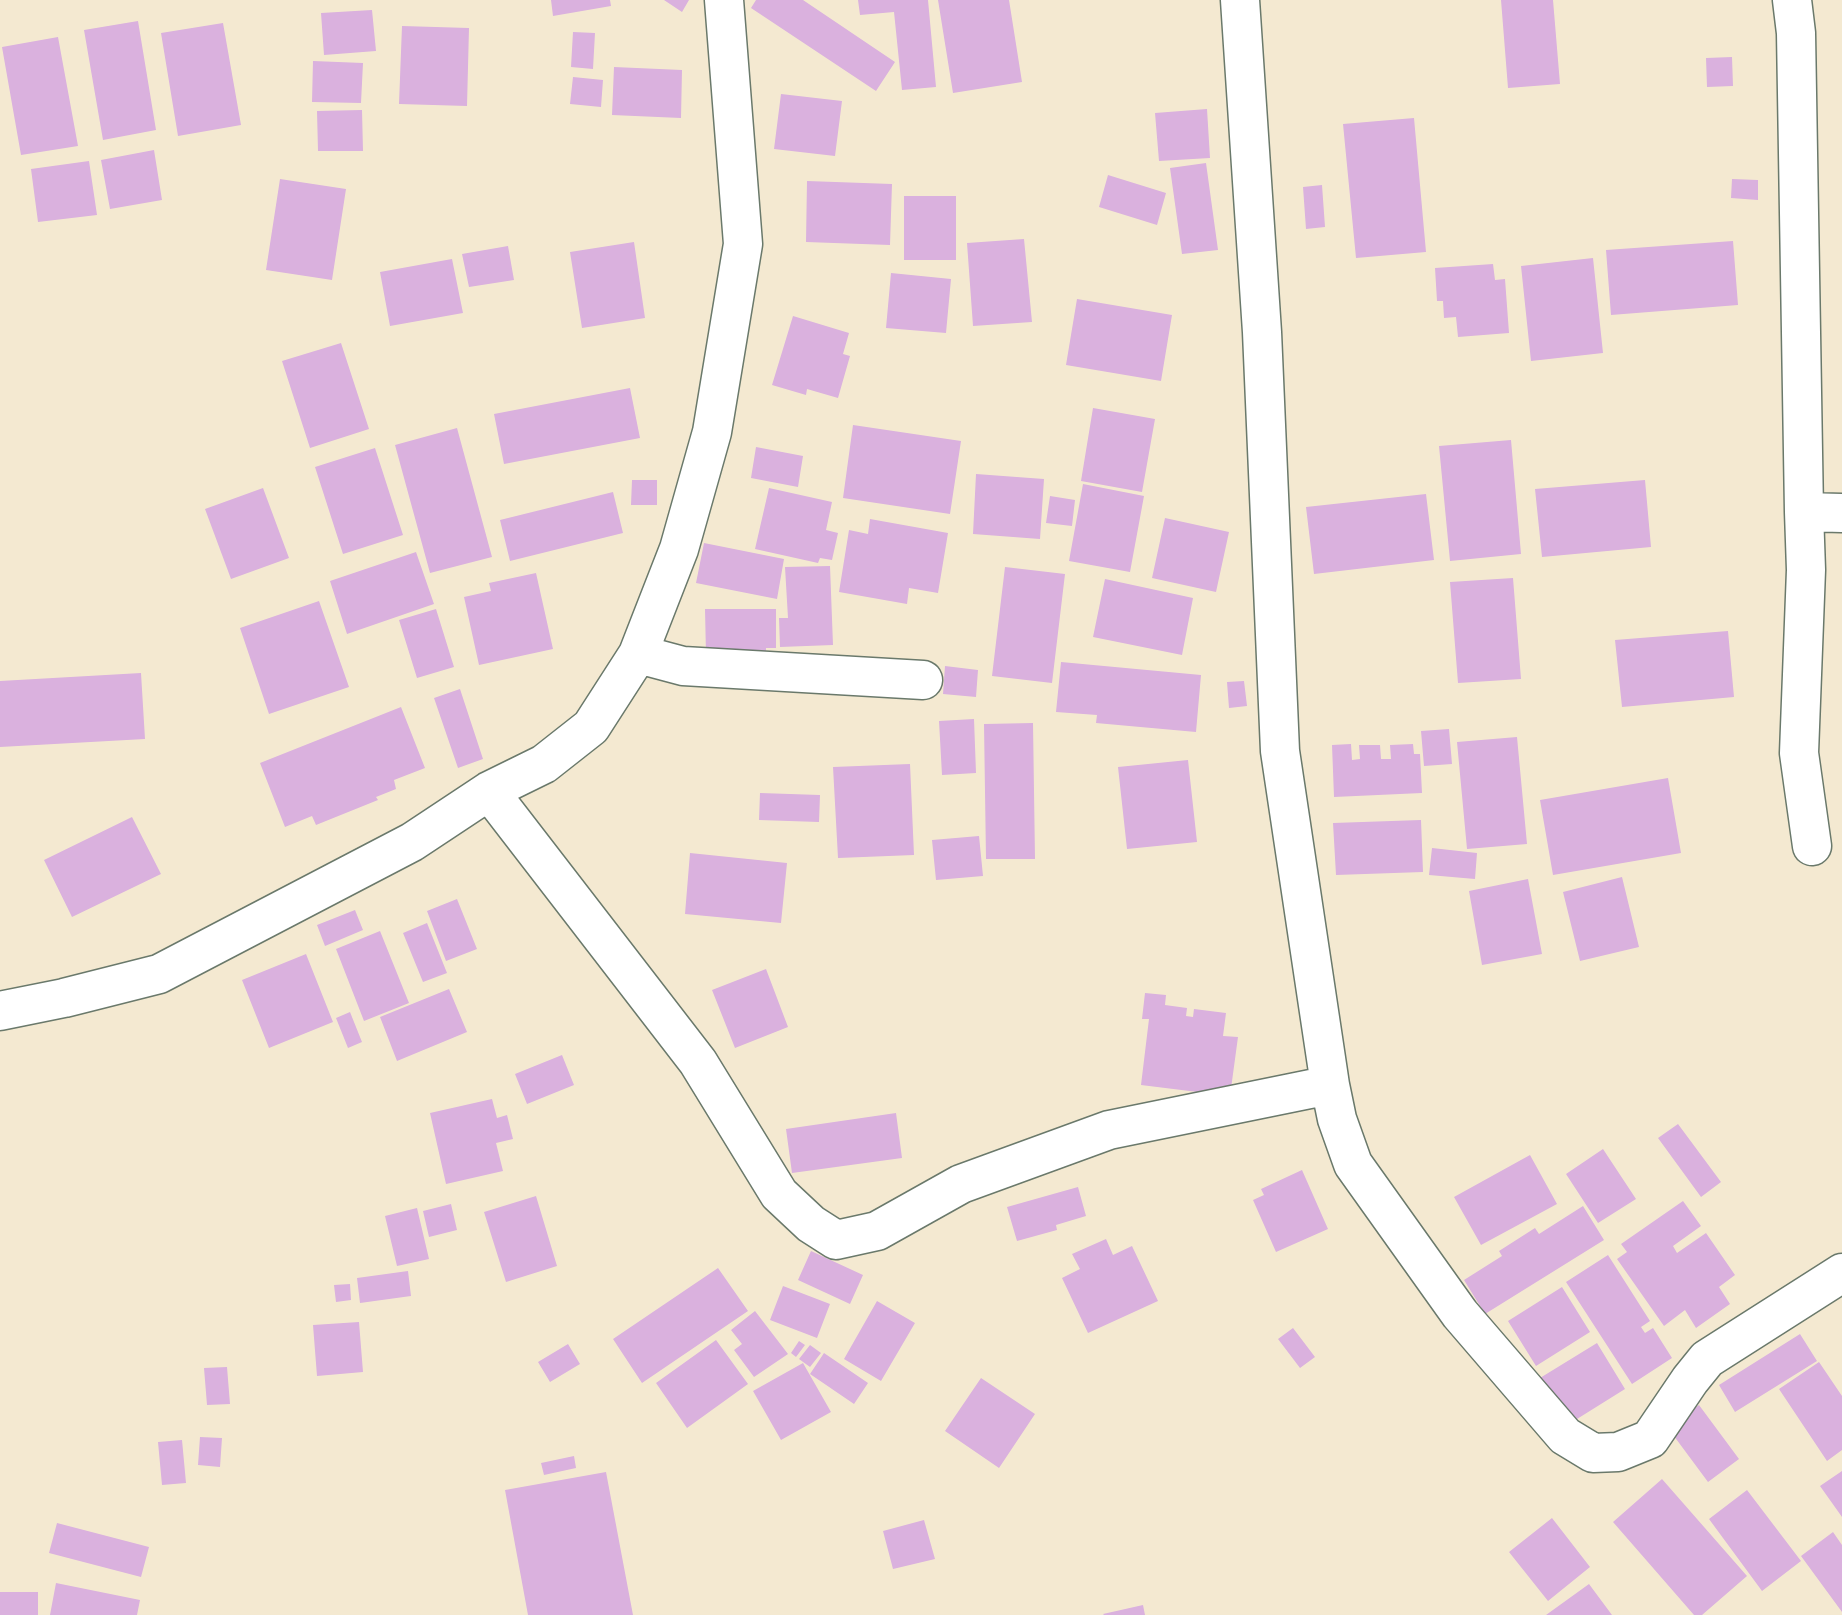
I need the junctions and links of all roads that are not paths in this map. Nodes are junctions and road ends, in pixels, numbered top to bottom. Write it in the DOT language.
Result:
graph roads {
  1 [pos="724,0"];
  2 [pos="1240,0"];
  3 [pos="1792,0"];
  4 [pos="1804,512"];
  5 [pos="1842,513"];
  6 [pos="638,654"];
  7 [pos="923,680"];
  8 [pos="489,791"];
  9 [pos="1812,846"];
  10 [pos="0,1011"];
  11 [pos="1330,1085"];
  12 [pos="1842,1273"];
  1 -- 6 [label="street"];
  2 -- 11 [label="street"];
  3 -- 4 [label="street"];
  4 -- 5 [label="street"];
  4 -- 9 [label="street"];
  6 -- 7 [label="street"];
  6 -- 8 [label="street"];
  8 -- 10 [label="street"];
  8 -- 11 [label="street"];
  11 -- 12 [label="street"];
}
